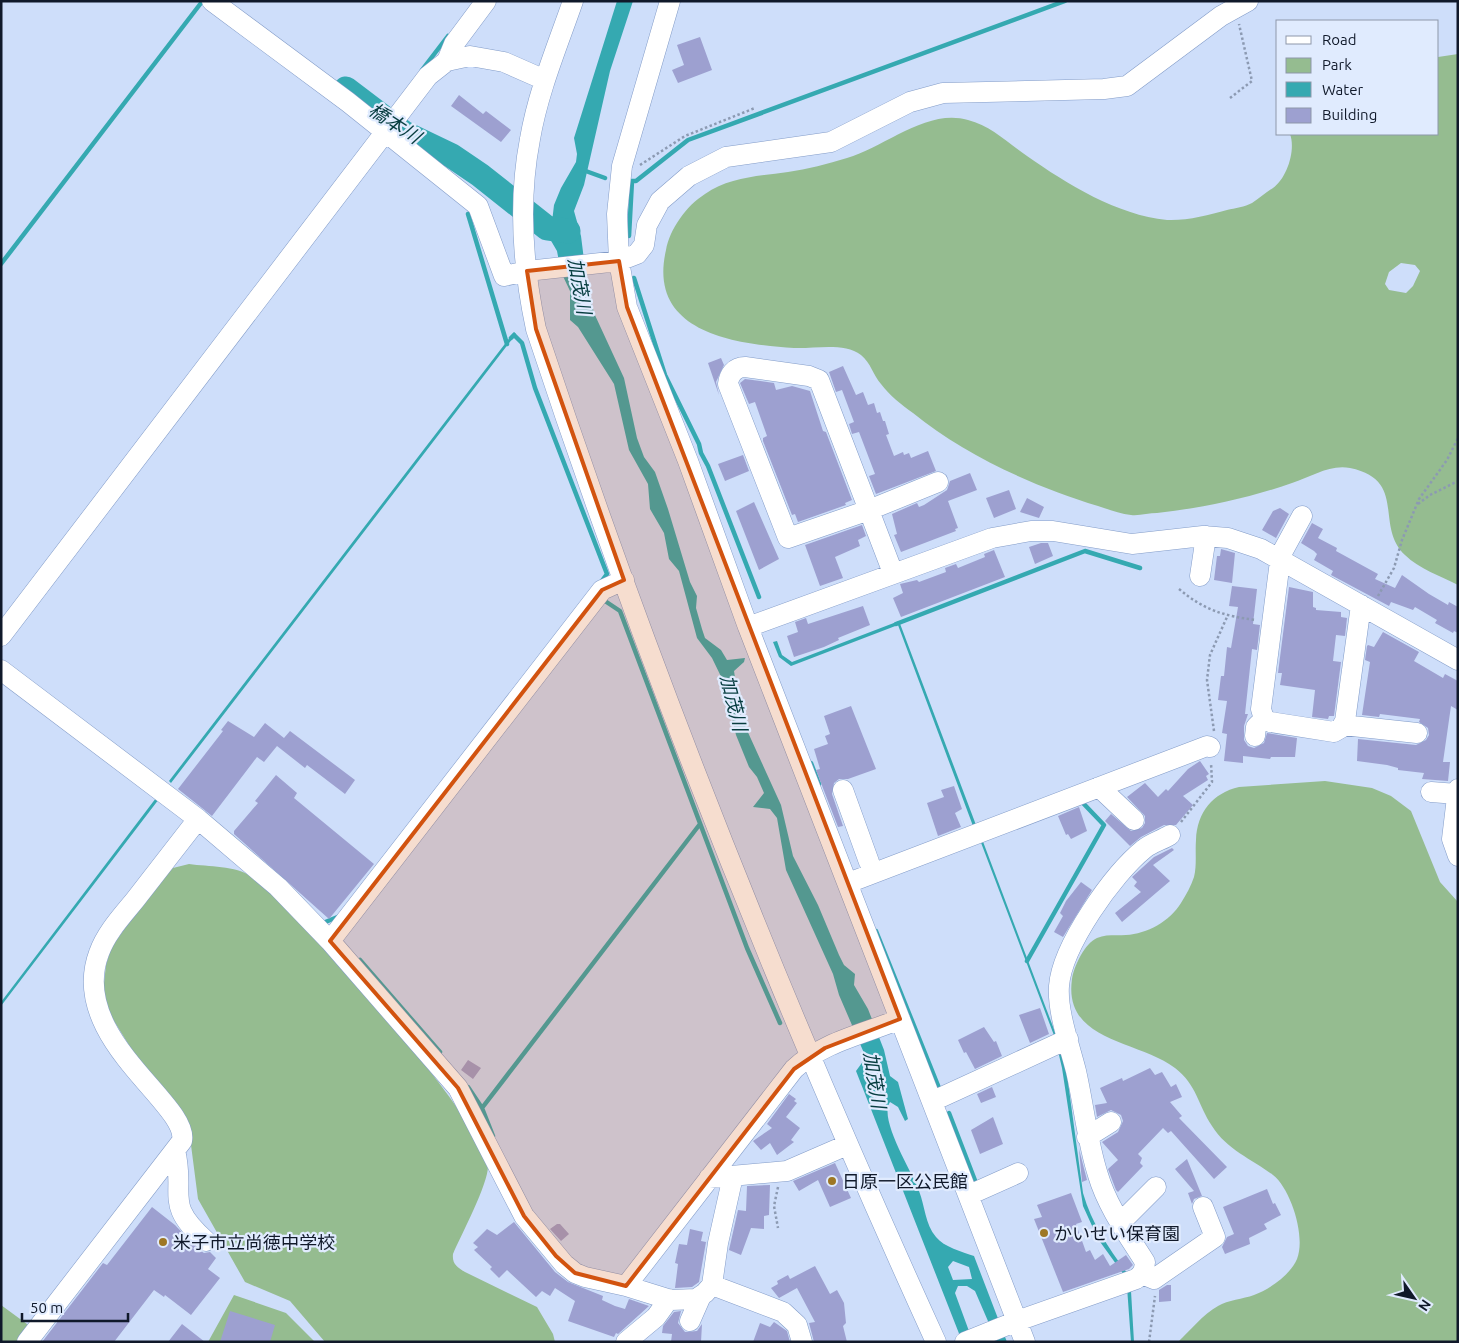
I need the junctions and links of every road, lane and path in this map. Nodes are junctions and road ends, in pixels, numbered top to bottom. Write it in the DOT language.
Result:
graph roads {
  1 [pos="212,1"];
  2 [pos="486,1"];
  3 [pos="573,1"];
  4 [pos="670,1"];
  5 [pos="1242,5"];
  6 [pos="447,61"];
  7 [pos="545,80"];
  8 [pos="1230,98"];
  9 [pos="756,108"];
  10 [pos="390,127"];
  11 [pos="621,170"];
  12 [pos="618,261"];
  13 [pos="527,271"];
  14 [pos="1458,438"];
  15 [pos="1458,481"];
  16 [pos="938,482"];
  17 [pos="1417,505"];
  18 [pos="869,510"];
  19 [pos="1302,516"];
  20 [pos="1206,536"];
  21 [pos="1279,560"];
  22 [pos="893,573"];
  23 [pos="1200,576"];
  24 [pos="624,580"];
  25 [pos="1180,590"];
  26 [pos="1366,608"];
  27 [pos="1226,616"];
  28 [pos="1272,622"];
  29 [pos="748,627"];
  30 [pos="1,636"];
  31 [pos="1458,660"];
  32 [pos="1,670"];
  33 [pos="1343,725"];
  34 [pos="1417,733"];
  35 [pos="1210,748"];
  36 [pos="1099,787"];
  37 [pos="1458,789"];
  38 [pos="843,790"];
  39 [pos="1431,792"];
  40 [pos="1457,794"];
  41 [pos="198,819"];
  42 [pos="1134,820"];
  43 [pos="1170,835"];
  44 [pos="906,849"];
  45 [pos="1458,856"];
  46 [pos="869,862"];
  47 [pos="846,877"];
  48 [pos="330,940"];
  49 [pos="894,1021"];
  50 [pos="1061,1042"];
  51 [pos="817,1052"];
  52 [pos="933,1101"];
  53 [pos="1110,1122"];
  54 [pos="1087,1137"];
  55 [pos="847,1145"];
  56 [pos="175,1150"];
  57 [pos="780,1171"];
  58 [pos="1018,1173"];
  59 [pos="733,1176"];
  60 [pos="709,1178"];
  61 [pos="1156,1187"];
  62 [pos="969,1195"];
  63 [pos="1203,1207"];
  64 [pos="1121,1222"];
  65 [pos="778,1228"];
  66 [pos="206,1241"];
  67 [pos="1148,1277"];
  68 [pos="626,1286"];
  69 [pos="707,1290"];
  70 [pos="669,1299"];
  71 [pos="690,1321"];
  72 [pos="1012,1323"];
  73 [pos="27,1342"];
  74 [pos="626,1342"];
  75 [pos="802,1342"];
  76 [pos="936,1342"];
  77 [pos="965,1342"];
  78 [pos="1025,1342"];
  79 [pos="1149,1342"];
  1 -- 10 [label="street"];
  2 -- 6 [label="street"];
  3 -- 7 [label="street"];
  4 -- 11 [label="street"];
  5 -- 8 [label="path"];
  5 -- 12 [label="street"];
  6 -- 7 [label="street"];
  6 -- 10 [label="street"];
  7 -- 13 [label="street"];
  9 -- 11 [label="path"];
  10 -- 13 [label="street"];
  10 -- 30 [label="street"];
  11 -- 12 [label="street"];
  12 -- 13 [label="street"];
  12 -- 29 [label="street"];
  13 -- 24 [label="street"];
  14 -- 17 [label="path"];
  15 -- 17 [label="path"];
  16 -- 18 [label="street"];
  17 -- 26 [label="path"];
  18 -- 18 [label="street"];
  18 -- 22 [label="street"];
  19 -- 21 [label="street"];
  20 -- 21 [label="street"];
  20 -- 22 [label="street"];
  20 -- 23 [label="street"];
  21 -- 26 [label="street"];
  21 -- 28 [label="street"];
  22 -- 29 [label="street"];
  24 -- 48 [label="street"];
  24 -- 51 [label="street"];
  25 -- 27 [label="path"];
  26 -- 31 [label="street"];
  26 -- 33 [label="street"];
  27 -- 28 [label="path"];
  27 -- 35 [label="path"];
  28 -- 33 [label="street"];
  29 -- 47 [label="street"];
  32 -- 41 [label="street"];
  33 -- 34 [label="street"];
  35 -- 36 [label="street"];
  35 -- 43 [label="path"];
  36 -- 42 [label="street"];
  36 -- 47 [label="street"];
  37 -- 40 [label="street"];
  38 -- 46 [label="street"];
  39 -- 40 [label="street"];
  40 -- 45 [label="street"];
  41 -- 48 [label="street"];
  41 -- 56 [label="street"];
  43 -- 50 [label="street"];
  44 -- 46 [label="street"];
  46 -- 47 [label="street"];
  47 -- 49 [label="street"];
  48 -- 68 [label="street"];
  49 -- 51 [label="street"];
  49 -- 52 [label="street"];
  50 -- 52 [label="street"];
  50 -- 54 [label="street"];
  51 -- 55 [label="street"];
  51 -- 60 [label="street"];
  52 -- 62 [label="street"];
  53 -- 54 [label="street"];
  54 -- 64 [label="street"];
  55 -- 57 [label="street"];
  55 -- 76 [label="street"];
  56 -- 66 [label="street"];
  56 -- 73 [label="street"];
  57 -- 59 [label="street"];
  57 -- 65 [label="path"];
  58 -- 62 [label="street"];
  59 -- 60 [label="street"];
  59 -- 69 [label="street"];
  60 -- 68 [label="street"];
  61 -- 64 [label="street"];
  62 -- 72 [label="street"];
  63 -- 67 [label="street"];
  64 -- 67 [label="street"];
  67 -- 72 [label="street"];
  67 -- 79 [label="path"];
  68 -- 70 [label="street"];
  69 -- 70 [label="street"];
  69 -- 71 [label="street"];
  69 -- 75 [label="street"];
  70 -- 74 [label="street"];
  72 -- 77 [label="street"];
  72 -- 78 [label="street"];
}
